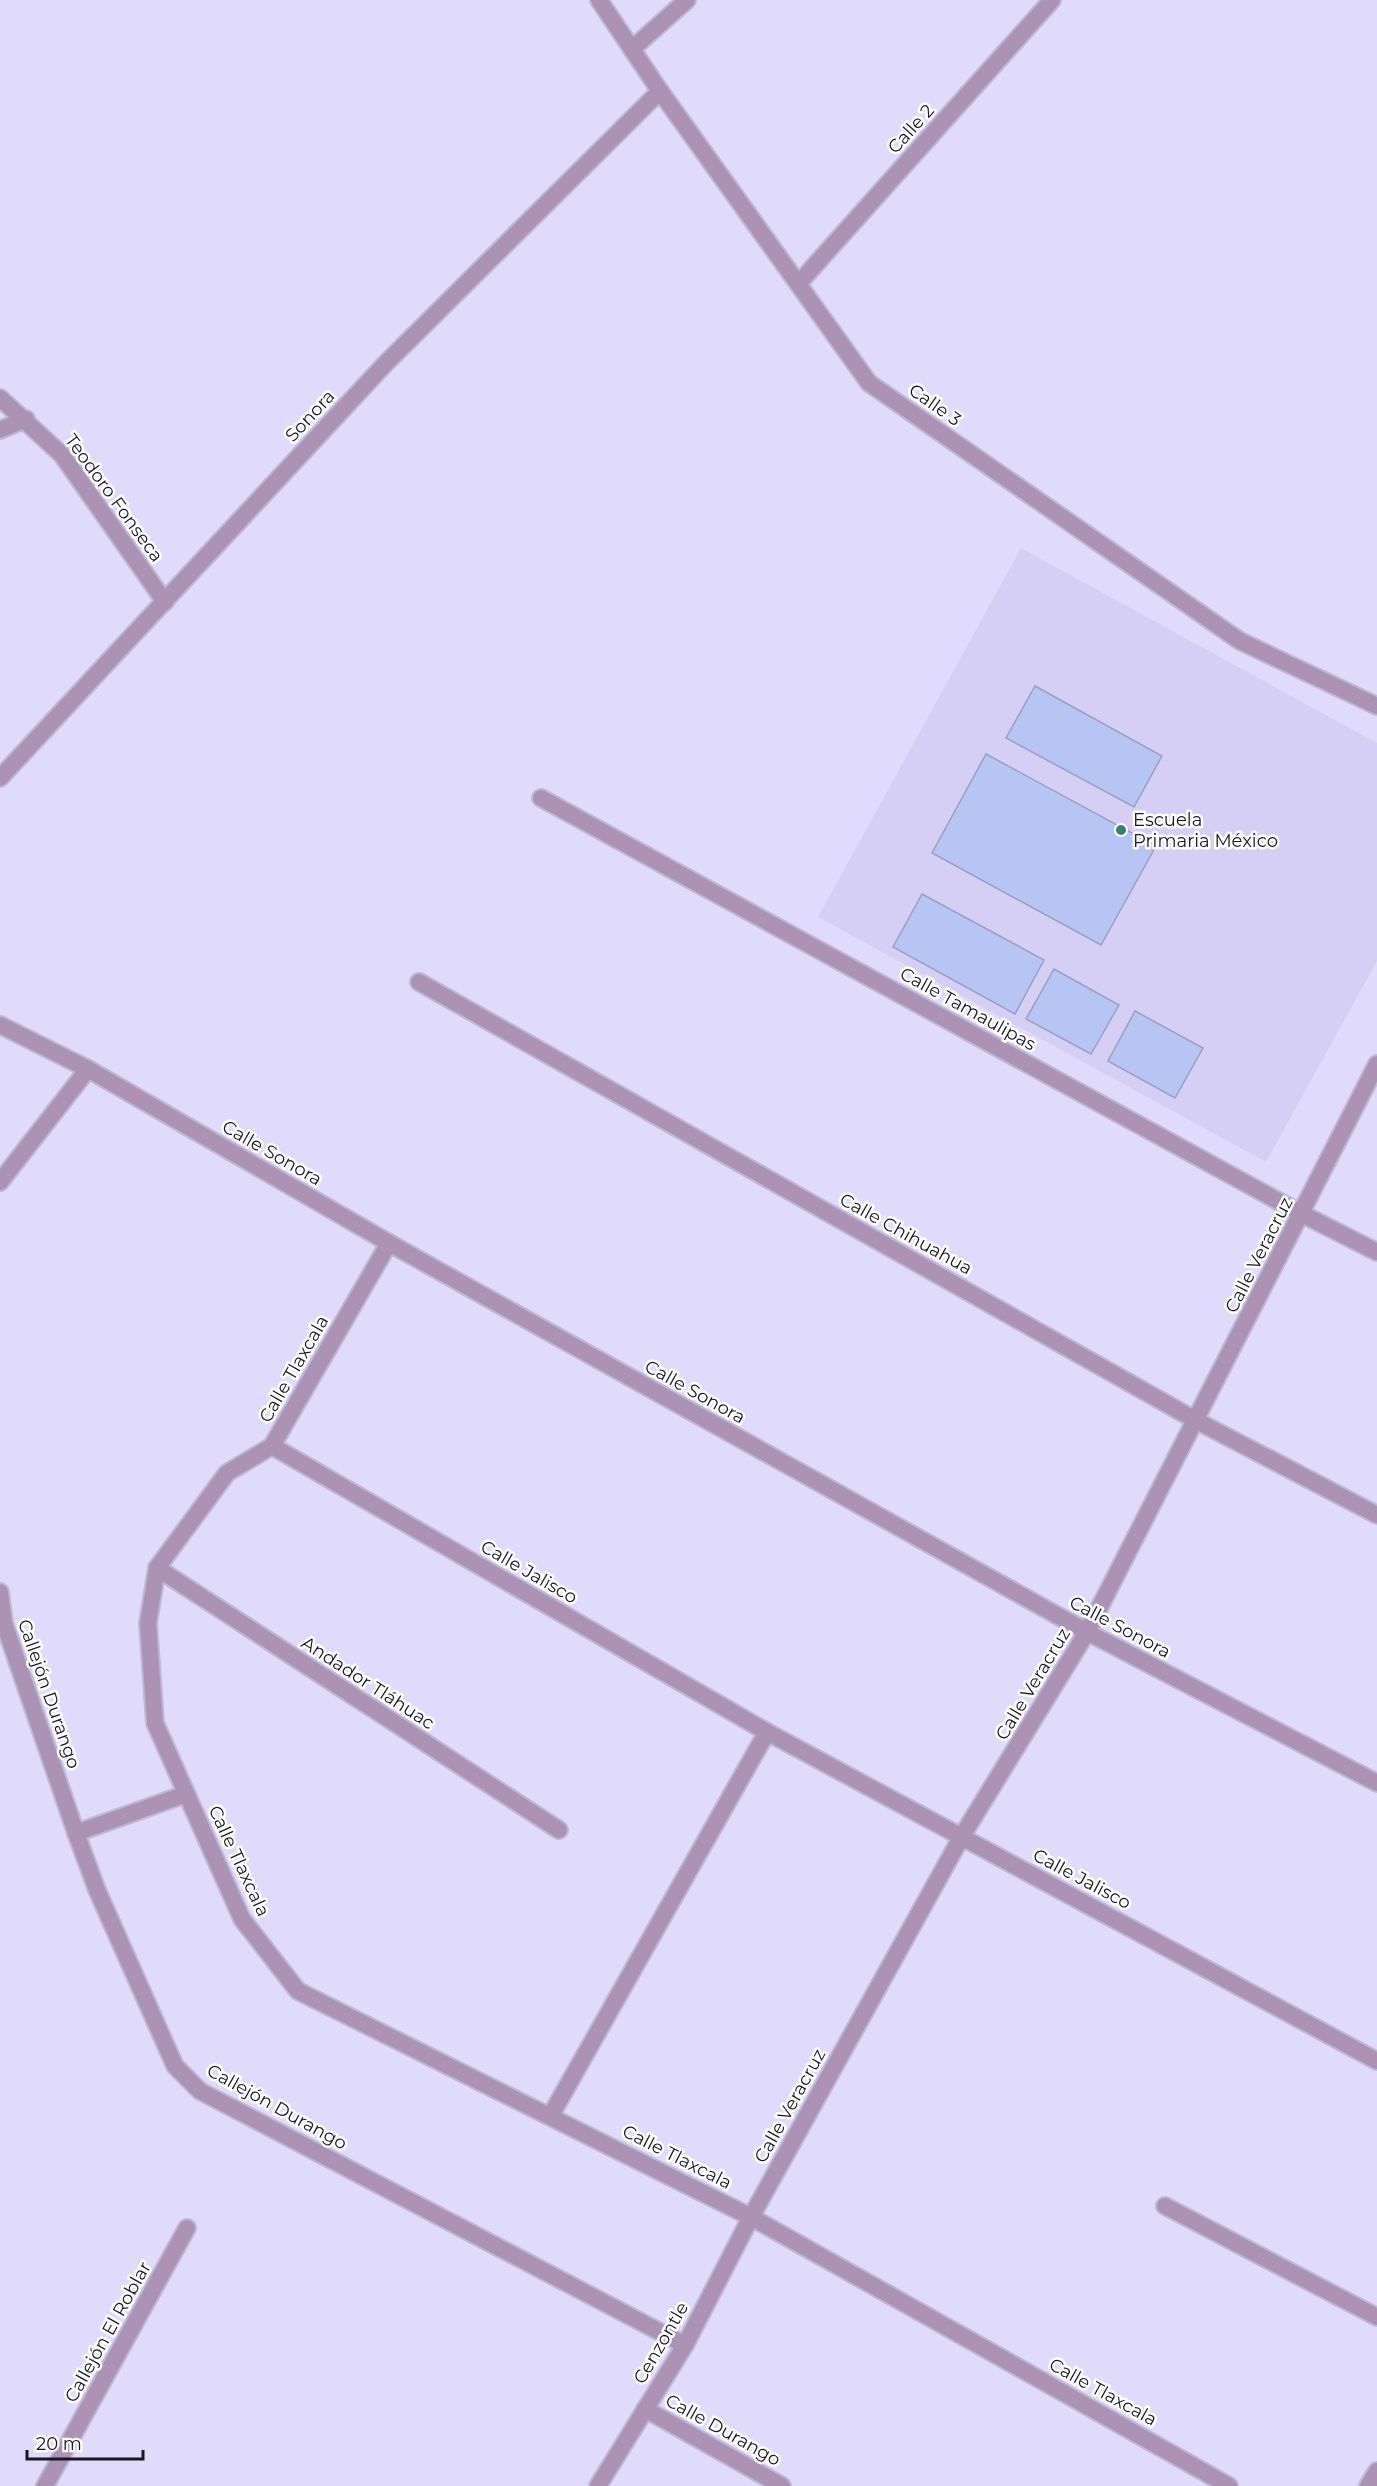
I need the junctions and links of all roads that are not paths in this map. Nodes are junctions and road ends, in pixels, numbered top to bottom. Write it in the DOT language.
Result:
graph roads {
  1 [pos="599,0"];
  2 [pos="687,0"];
  3 [pos="1052,0"];
  4 [pos="632,49"];
  5 [pos="660,91"];
  6 [pos="799,283"];
  7 [pos="0,398"];
  8 [pos="26,419"];
  9 [pos="0,430"];
  10 [pos="165,602"];
  11 [pos="1377,706"];
  12 [pos="0,778"];
  13 [pos="541,798"];
  14 [pos="419,982"];
  15 [pos="0,1025"];
  16 [pos="1377,1064"];
  17 [pos="88,1069"];
  18 [pos="0,1182"];
  19 [pos="1302,1214"];
  20 [pos="389,1244"];
  21 [pos="1377,1252"];
  22 [pos="1197,1421"];
  23 [pos="272,1446"];
  24 [pos="1377,1515"];
  25 [pos="157,1568"];
  26 [pos="0,1592"];
  27 [pos="1087,1632"];
  28 [pos="767,1732"];
  29 [pos="1377,1783"];
  30 [pos="186,1794"];
  31 [pos="558,1830"];
  32 [pos="76,1833"];
  33 [pos="962,1836"];
  34 [pos="1377,2061"];
  35 [pos="550,2115"];
  36 [pos="1166,2206"];
  37 [pos="751,2217"];
  38 [pos="188,2228"];
  39 [pos="1377,2317"];
  40 [pos="685,2345"];
  41 [pos="645,2409"];
  42 [pos="1377,2471"];
  43 [pos="45,2486"];
  44 [pos="598,2486"];
  45 [pos="782,2486"];
  46 [pos="1229,2486"];
  47 [pos="1368,2486"];
  1 -- 4 [label="street, Calle 3"];
  2 -- 4 [label="street"];
  3 -- 6 [label="street, Calle 2"];
  4 -- 5 [label="street, Calle 3"];
  5 -- 6 [label="street, Calle 3"];
  5 -- 10 [label="street, Sonora"];
  6 -- 11 [label="street, Calle 3"];
  7 -- 8 [label="street, Teodoro Fonseca"];
  8 -- 9 [label="street"];
  8 -- 10 [label="street, Teodoro Fonseca"];
  10 -- 12 [label="street, Sonora"];
  13 -- 19 [label="street, Calle Tamaulipas"];
  14 -- 22 [label="street, Calle Chihuahua"];
  15 -- 17 [label="street, Calle Sonora"];
  16 -- 19 [label="street, Calle Veracruz"];
  17 -- 18 [label="street"];
  17 -- 20 [label="street, Calle Sonora"];
  19 -- 21 [label="street, Calle Tamaulipas"];
  19 -- 22 [label="street, Calle Veracruz"];
  20 -- 23 [label="street, Calle Tlaxcala"];
  20 -- 27 [label="street, Calle Sonora"];
  22 -- 24 [label="street, Calle Chihuahua"];
  22 -- 27 [label="street, Calle Veracruz"];
  23 -- 25 [label="street, Calle Tlaxcala"];
  23 -- 28 [label="street, Calle Jalisco"];
  25 -- 30 [label="street, Calle Tlaxcala"];
  25 -- 31 [label="street, Andador Tláhuac"];
  26 -- 32 [label="street, Callejón Durango"];
  27 -- 29 [label="street, Calle Sonora"];
  27 -- 33 [label="street, Calle Veracruz"];
  28 -- 33 [label="street, Calle Jalisco"];
  28 -- 35 [label="street"];
  30 -- 32 [label="street, Calle Tlaxcala"];
  30 -- 35 [label="street, Calle Tlaxcala"];
  32 -- 40 [label="street, Callejón Durango"];
  33 -- 34 [label="street, Calle Jalisco"];
  33 -- 37 [label="street, Calle Veracruz"];
  35 -- 37 [label="street, Calle Tlaxcala"];
  36 -- 39 [label="street"];
  37 -- 40 [label="street, Cenzontle"];
  37 -- 46 [label="street, Calle Tlaxcala"];
  38 -- 43 [label="street, Callejón El Roblar"];
  40 -- 41 [label="street, Cenzontle"];
  41 -- 44 [label="street, Cenzontle"];
  41 -- 45 [label="street, Calle Durango"];
  42 -- 47 [label="street"];
}
